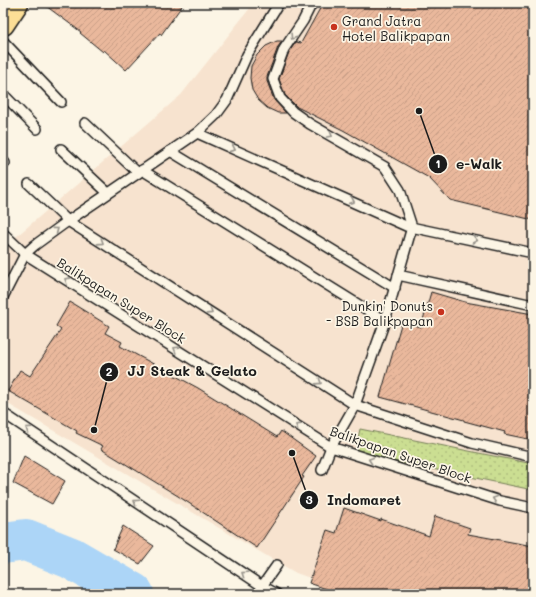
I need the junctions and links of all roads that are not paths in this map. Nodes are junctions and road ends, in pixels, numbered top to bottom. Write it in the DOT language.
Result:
graph roads {
  1 [pos="17,3"];
  2 [pos="279,3"];
  3 [pos="312,3"];
  4 [pos="3,24"];
  5 [pos="3,42"];
  6 [pos="3,94"];
  7 [pos="61,102"];
  8 [pos="85,123"];
  9 [pos="37,128"];
  10 [pos="197,133"];
  11 [pos="61,149"];
  12 [pos="170,151"];
  13 [pos="140,171"];
  14 [pos="29,184"];
  15 [pos="108,193"];
  16 [pos="68,221"];
  17 [pos="412,227"];
  18 [pos="3,233"];
  19 [pos="533,253"];
  20 [pos="26,254"];
  21 [pos="398,275"];
  22 [pos="395,288"];
  23 [pos="3,297"];
  24 [pos="533,305"];
  25 [pos="385,321"];
  26 [pos="355,405"];
  27 [pos="3,413"];
  28 [pos="331,447"];
  29 [pos="533,457"];
  30 [pos="322,470"];
  31 [pos="533,508"];
  32 [pos="277,565"];
  33 [pos="262,586"];
  34 [pos="277,594"];
  1 -- 4 [label="highway"];
  2 -- 10 [label="lane"];
  3 -- 17 [label="lane, one-way"];
  5 -- 7 [label="lane"];
  6 -- 9 [label="lane"];
  8 -- 13 [label="lane"];
  10 -- 12 [label="lane"];
  10 -- 17 [label="lane, one-way"];
  11 -- 15 [label="lane"];
  12 -- 13 [label="lane"];
  12 -- 22 [label="lane"];
  13 -- 15 [label="lane"];
  13 -- 25 [label="lane"];
  14 -- 16 [label="lane"];
  15 -- 16 [label="lane"];
  20 -- 16 [label="lane, one-way"];
  16 -- 26 [label="lane, one-way"];
  17 -- 19 [label="lane, one-way"];
  17 -- 21 [label="lane"];
  18 -- 20 [label="lane, Balikpapan Super Block"];
  20 -- 23 [label="lane"];
  28 -- 20 [label="lane, Balikpapan Super Block, one-way"];
  21 -- 22 [label="lane"];
  21 -- 24 [label="lane"];
  22 -- 25 [label="lane"];
  25 -- 26 [label="lane"];
  26 -- 28 [label="lane"];
  26 -- 29 [label="lane"];
  33 -- 27 [label="lane, one-way"];
  28 -- 30 [label="lane"];
  31 -- 28 [label="lane, Balikpapan Super Block, one-way"];
  32 -- 33 [label="lane"];
  33 -- 34 [label="lane"];
}
